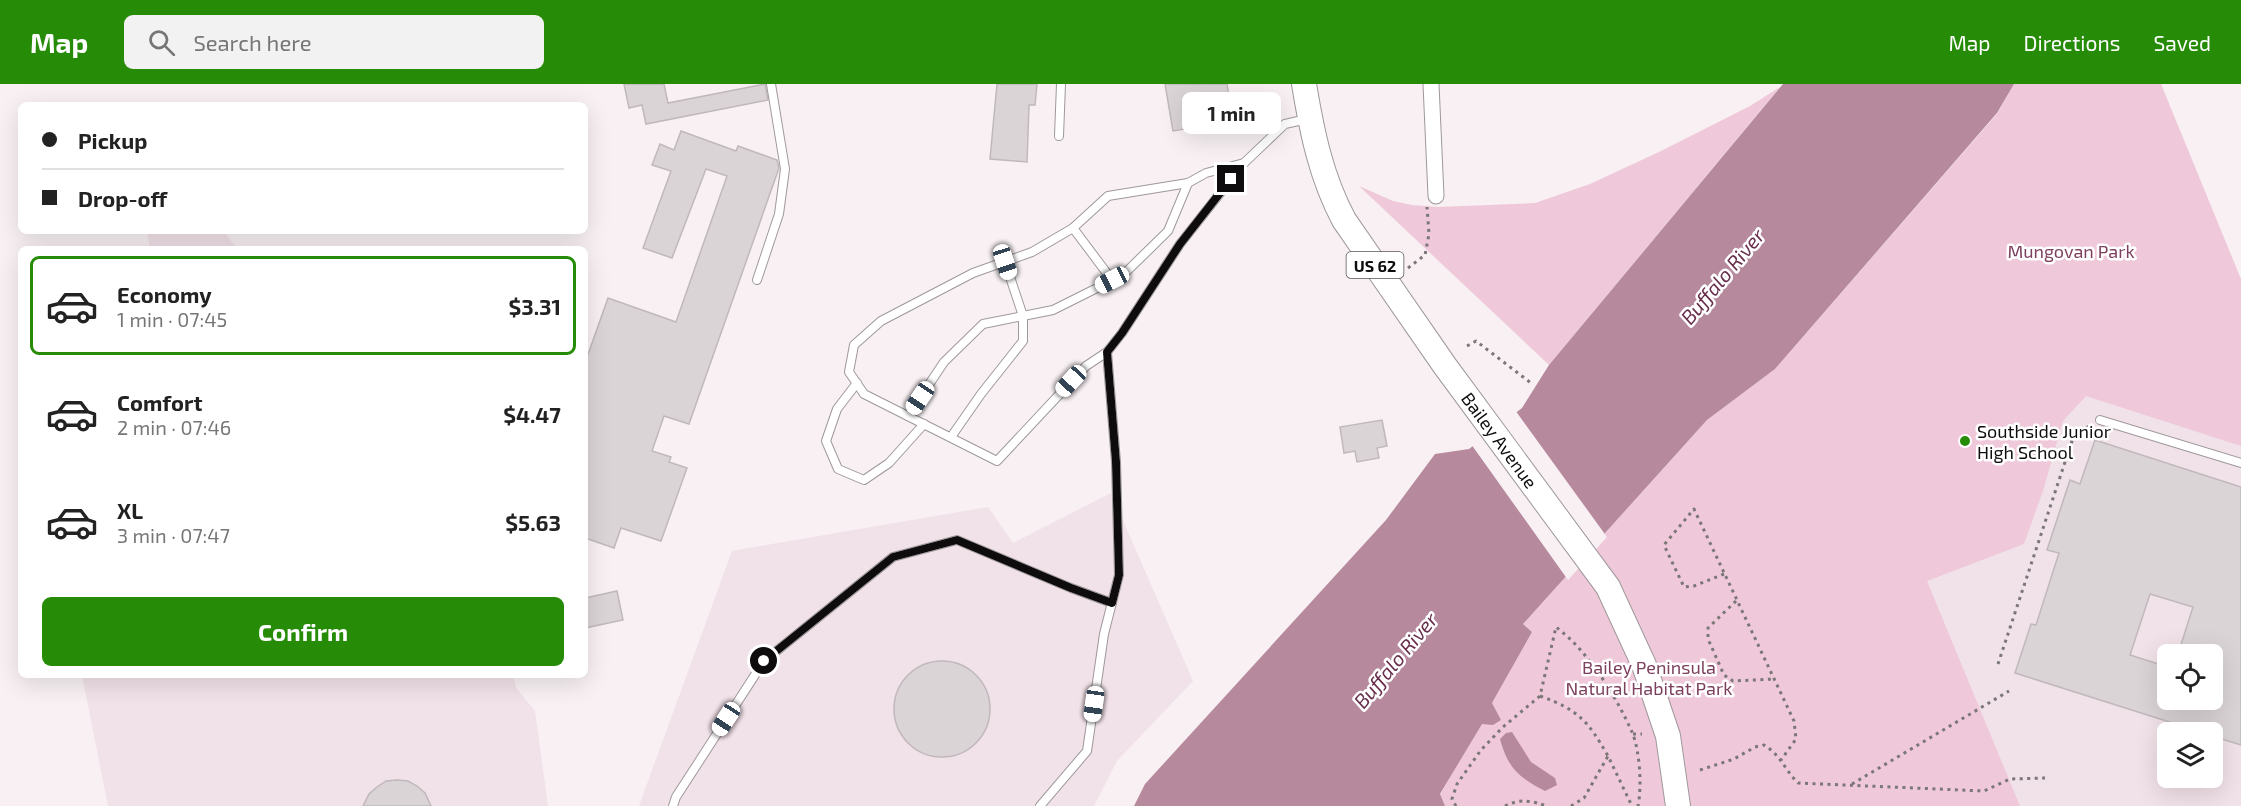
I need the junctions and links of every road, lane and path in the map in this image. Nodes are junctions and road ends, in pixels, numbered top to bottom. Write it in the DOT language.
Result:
graph roads {
  1 [pos="771,84"];
  2 [pos="1061,84"];
  3 [pos="1304,84"];
  4 [pos="1431,84"];
  5 [pos="1310,118"];
  6 [pos="1059,136"];
  7 [pos="1244,163"];
  8 [pos="1188,183"];
  9 [pos="1436,196"];
  10 [pos="1073,228"];
  11 [pos="1005,262"];
  12 [pos="1408,268"];
  13 [pos="757,280"];
  14 [pos="1112,280"];
  15 [pos="1023,316"];
  16 [pos="1467,346"];
  17 [pos="1107,352"];
  18 [pos="857,383"];
  19 [pos="1532,383"];
  20 [pos="908,416"];
  21 [pos="2100,420"];
  22 [pos="924,424"];
  23 [pos="951,437"];
  24 [pos="2241,464"];
  25 [pos="1724,574"];
  26 [pos="1736,601"];
  27 [pos="1112,603"];
  28 [pos="1998,664"];
  29 [pos="1774,679"];
  30 [pos="2009,691"];
  31 [pos="1540,696"];
  32 [pos="1633,734"];
  33 [pos="1642,734"];
  34 [pos="1608,756"];
  35 [pos="1781,760"];
  36 [pos="1700,770"];
  37 [pos="2045,778"];
  38 [pos="1851,785"];
  39 [pos="1678,805"];
  40 [pos="673,806"];
  41 [pos="1040,806"];
  42 [pos="1456,806"];
  43 [pos="1505,806"];
  44 [pos="1547,806"];
  45 [pos="1571,806"];
  46 [pos="1632,806"];
  47 [pos="1638,806"];
  1 -- 13 [label="lane"];
  2 -- 6 [label="lane"];
  3 -- 5 [label="main road, Bailey Avenue / US 62"];
  4 -- 9 [label="street"];
  5 -- 7 [label="lane"];
  5 -- 39 [label="main road, Bailey Avenue / US 62"];
  7 -- 8 [label="lane"];
  7 -- 17 [label="lane"];
  8 -- 10 [label="lane"];
  8 -- 14 [label="lane"];
  9 -- 12 [label="path"];
  10 -- 11 [label="lane"];
  10 -- 14 [label="lane"];
  11 -- 15 [label="lane"];
  11 -- 18 [label="lane"];
  14 -- 15 [label="lane"];
  15 -- 20 [label="lane"];
  15 -- 23 [label="lane"];
  16 -- 19 [label="path"];
  17 -- 23 [label="lane"];
  17 -- 27 [label="lane"];
  18 -- 20 [label="lane"];
  18 -- 22 [label="lane"];
  20 -- 22 [label="lane"];
  21 -- 24 [label="lane"];
  21 -- 28 [label="path"];
  22 -- 23 [label="lane"];
  25 -- 25 [label="path"];
  25 -- 26 [label="path"];
  26 -- 29 [label="path"];
  26 -- 29 [label="path"];
  27 -- 40 [label="lane"];
  27 -- 41 [label="lane"];
  29 -- 35 [label="path"];
  30 -- 38 [label="path"];
  31 -- 32 [label="path"];
  31 -- 34 [label="path"];
  31 -- 42 [label="path"];
  32 -- 33 [label="path"];
  32 -- 47 [label="path"];
  34 -- 45 [label="path"];
  34 -- 46 [label="path"];
  35 -- 36 [label="path"];
  35 -- 38 [label="path"];
  37 -- 38 [label="path"];
  43 -- 44 [label="path"];
}
